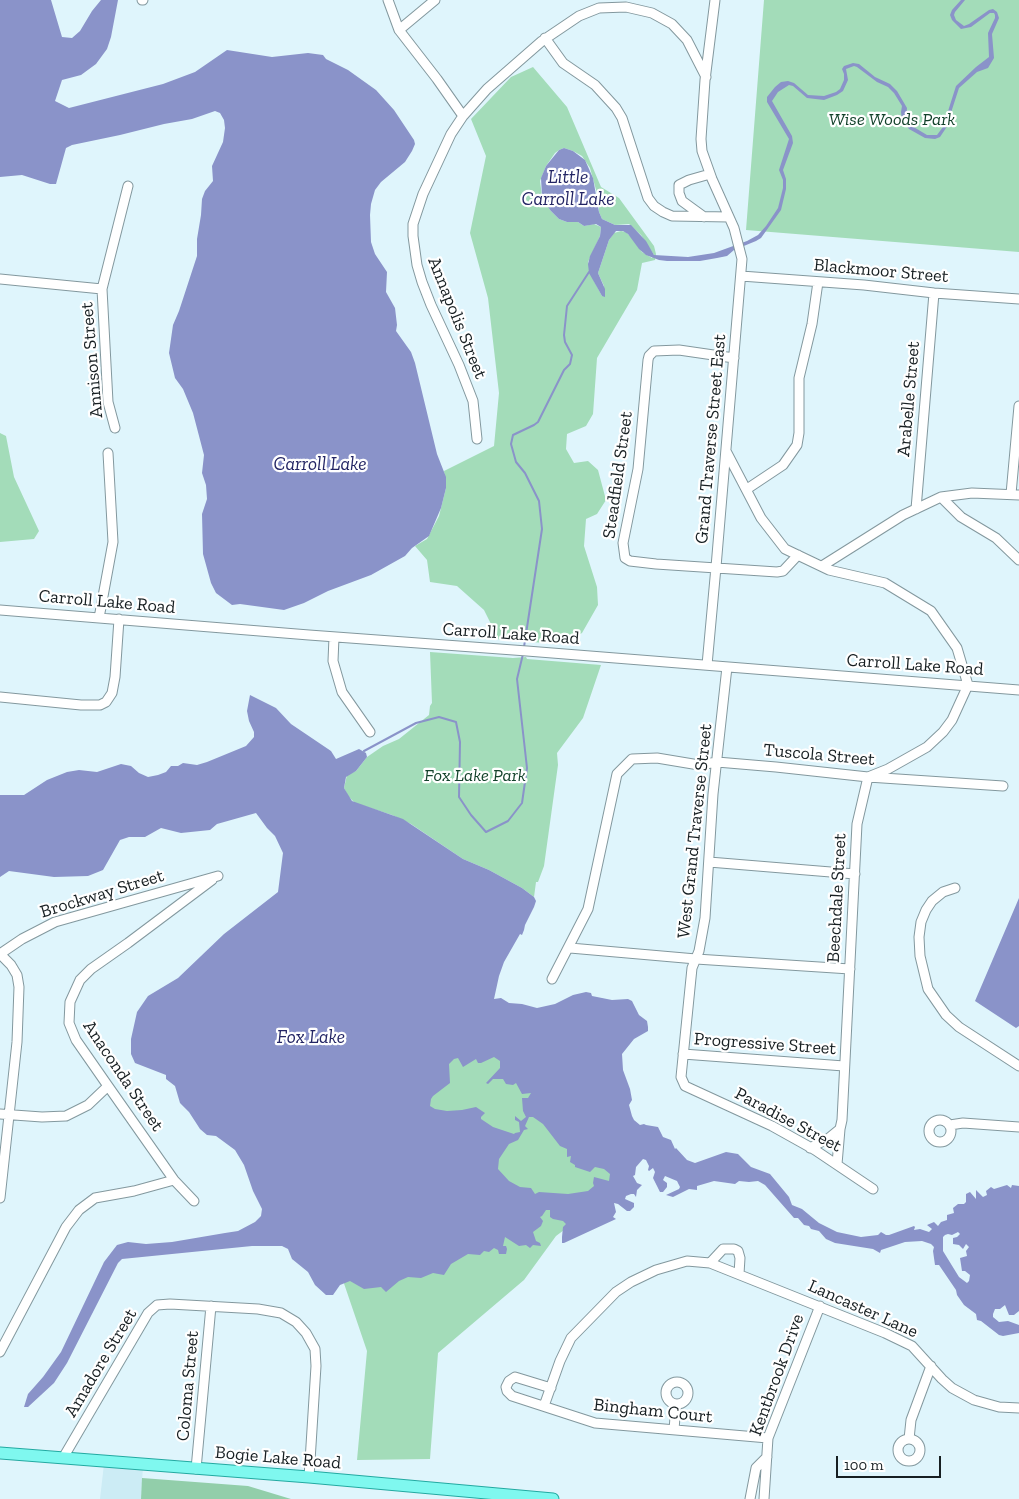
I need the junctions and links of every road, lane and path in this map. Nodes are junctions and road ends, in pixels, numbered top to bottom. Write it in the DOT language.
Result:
graph roads {
  1 [pos="388,0"];
  2 [pos="435,0"];
  3 [pos="716,0"];
  4 [pos="398,30"];
  5 [pos="545,38"];
  6 [pos="706,77"];
  7 [pos="463,116"];
  8 [pos="710,174"];
  9 [pos="128,186"];
  10 [pos="704,217"];
  11 [pos="728,217"];
  12 [pos="741,276"];
  13 [pos="0,279"];
  14 [pos="818,282"];
  15 [pos="102,289"];
  16 [pos="934,293"];
  17 [pos="1019,299"];
  18 [pos="734,358"];
  19 [pos="1019,406"];
  20 [pos="114,428"];
  21 [pos="477,439"];
  22 [pos="726,451"];
  23 [pos="108,453"];
  24 [pos="747,490"];
  25 [pos="1015,495"];
  26 [pos="942,497"];
  27 [pos="916,509"];
  28 [pos="798,555"];
  29 [pos="1019,560"];
  30 [pos="822,566"];
  31 [pos="716,567"];
  32 [pos="0,610"];
  33 [pos="100,618"];
  34 [pos="119,619"];
  35 [pos="334,637"];
  36 [pos="706,665"];
  37 [pos="727,667"];
  38 [pos="968,685"];
  39 [pos="1019,690"];
  40 [pos="0,696"];
  41 [pos="370,732"];
  42 [pos="717,762"];
  43 [pos="868,777"];
  44 [pos="1003,786"];
  45 [pos="709,862"];
  46 [pos="855,874"];
  47 [pos="218,876"];
  48 [pos="955,888"];
  49 [pos="570,948"];
  50 [pos="0,954"];
  51 [pos="696,959"];
  52 [pos="850,969"];
  53 [pos="552,979"];
  54 [pos="683,1054"];
  55 [pos="844,1066"];
  56 [pos="1019,1066"];
  57 [pos="108,1086"];
  58 [pos="685,1086"];
  59 [pos="0,1114"];
  60 [pos="10,1115"];
  61 [pos="950,1125"];
  62 [pos="1019,1127"];
  63 [pos="840,1129"];
  64 [pos="810,1148"];
  65 [pos="837,1164"];
  66 [pos="174,1180"];
  67 [pos="873,1189"];
  68 [pos="0,1198"];
  69 [pos="194,1201"];
  70 [pos="710,1263"];
  71 [pos="739,1274"];
  72 [pos="211,1306"];
  73 [pos="820,1306"];
  74 [pos="0,1352"];
  75 [pos="931,1366"];
  76 [pos="551,1388"];
  77 [pos="676,1404"];
  78 [pos="544,1406"];
  79 [pos="1019,1408"];
  80 [pos="674,1430"];
  81 [pos="768,1438"];
  82 [pos="909,1439"];
  83 [pos="0,1453"];
  84 [pos="767,1457"];
  85 [pos="63,1458"];
  86 [pos="196,1469"];
  87 [pos="309,1477"];
  88 [pos="553,1499"];
  89 [pos="750,1499"];
  90 [pos="764,1499"];
  1 -- 4 [label="street"];
  2 -- 4 [label="street"];
  3 -- 6 [label="street"];
  4 -- 7 [label="street"];
  5 -- 6 [label="street, Annapolis Street"];
  5 -- 7 [label="street, Annapolis Street"];
  5 -- 10 [label="street"];
  6 -- 8 [label="street"];
  7 -- 21 [label="street, Annapolis Street"];
  8 -- 10 [label="street"];
  8 -- 11 [label="street"];
  9 -- 15 [label="street, Annison Street"];
  10 -- 11 [label="street"];
  11 -- 12 [label="street, Grand Traverse Street East"];
  12 -- 14 [label="street, Blackmoor Street"];
  12 -- 18 [label="street, Grand Traverse Street East"];
  13 -- 15 [label="street"];
  14 -- 16 [label="street, Blackmoor Street"];
  14 -- 24 [label="street"];
  15 -- 20 [label="street, Annison Street"];
  16 -- 17 [label="street, Blackmoor Street"];
  16 -- 27 [label="street, Arabelle Street"];
  18 -- 22 [label="street, Grand Traverse Street East"];
  18 -- 31 [label="street, Steadfield Street"];
  19 -- 25 [label="street"];
  22 -- 24 [label="street"];
  22 -- 31 [label="street, Grand Traverse Street East"];
  23 -- 33 [label="street"];
  24 -- 28 [label="street"];
  25 -- 26 [label="street"];
  26 -- 27 [label="street"];
  26 -- 29 [label="street"];
  27 -- 30 [label="street"];
  28 -- 30 [label="street"];
  28 -- 31 [label="street"];
  30 -- 38 [label="street"];
  31 -- 36 [label="street, Grand Traverse Street East"];
  32 -- 33 [label="street, Carroll Lake Road"];
  33 -- 34 [label="street, Carroll Lake Road"];
  34 -- 35 [label="street, Carroll Lake Road"];
  34 -- 40 [label="street"];
  35 -- 36 [label="street, Carroll Lake Road"];
  35 -- 41 [label="street"];
  36 -- 37 [label="street, Carroll Lake Road"];
  37 -- 38 [label="street, Carroll Lake Road"];
  37 -- 42 [label="street, West Grand Traverse Street"];
  38 -- 39 [label="street, Carroll Lake Road"];
  38 -- 43 [label="street"];
  42 -- 43 [label="street, Tuscola Street"];
  42 -- 45 [label="street, West Grand Traverse Street"];
  42 -- 49 [label="street, Tuscola Street"];
  43 -- 44 [label="street, Tuscola Street"];
  43 -- 46 [label="street, Beechdale Street"];
  45 -- 46 [label="street"];
  45 -- 51 [label="street, West Grand Traverse Street"];
  46 -- 52 [label="street, Beechdale Street"];
  47 -- 50 [label="street, Brockway Street"];
  47 -- 57 [label="street, Anaconda Street"];
  48 -- 56 [label="street"];
  49 -- 51 [label="street"];
  49 -- 53 [label="street"];
  50 -- 60 [label="street"];
  51 -- 52 [label="street"];
  51 -- 54 [label="street, West Grand Traverse Street"];
  52 -- 55 [label="street, Beechdale Street"];
  54 -- 55 [label="street, Progressive Street"];
  54 -- 58 [label="street, West Grand Traverse Street"];
  55 -- 63 [label="street, Beechdale Street"];
  57 -- 60 [label="street"];
  57 -- 66 [label="street, Anaconda Street"];
  58 -- 64 [label="street, Paradise Street"];
  59 -- 60 [label="street"];
  60 -- 68 [label="street"];
  61 -- 62 [label="street"];
  63 -- 64 [label="street"];
  63 -- 65 [label="street, Beechdale Street"];
  64 -- 65 [label="street, Paradise Street"];
  65 -- 67 [label="street, Paradise Street"];
  66 -- 69 [label="street, Anaconda Street"];
  66 -- 74 [label="street"];
  70 -- 71 [label="street, Lancaster Lane"];
  70 -- 71 [label="street"];
  70 -- 76 [label="street, Lancaster Lane"];
  71 -- 73 [label="street, Lancaster Lane"];
  72 -- 85 [label="street, Amadore Street"];
  72 -- 86 [label="street, Coloma Street"];
  72 -- 87 [label="street, Amadore Street"];
  73 -- 75 [label="street, Lancaster Lane"];
  73 -- 81 [label="street, Kentbrook Drive"];
  75 -- 79 [label="street, Lancaster Lane"];
  75 -- 82 [label="street"];
  76 -- 78 [label="street, Lancaster Lane"];
  76 -- 78 [label="street, Bingham Court"];
  77 -- 80 [label="street"];
  78 -- 80 [label="street, Bingham Court"];
  80 -- 81 [label="street, Bingham Court"];
  81 -- 84 [label="street, Kentbrook Drive"];
  83 -- 85 [label="main road, Bogie Lake Road"];
  84 -- 89 [label="street, Kentbrook Drive"];
  84 -- 90 [label="street, Kentbrook Drive"];
  85 -- 86 [label="main road, Bogie Lake Road"];
  86 -- 87 [label="main road, Bogie Lake Road"];
  87 -- 88 [label="main road, Bogie Lake Road"];
}
